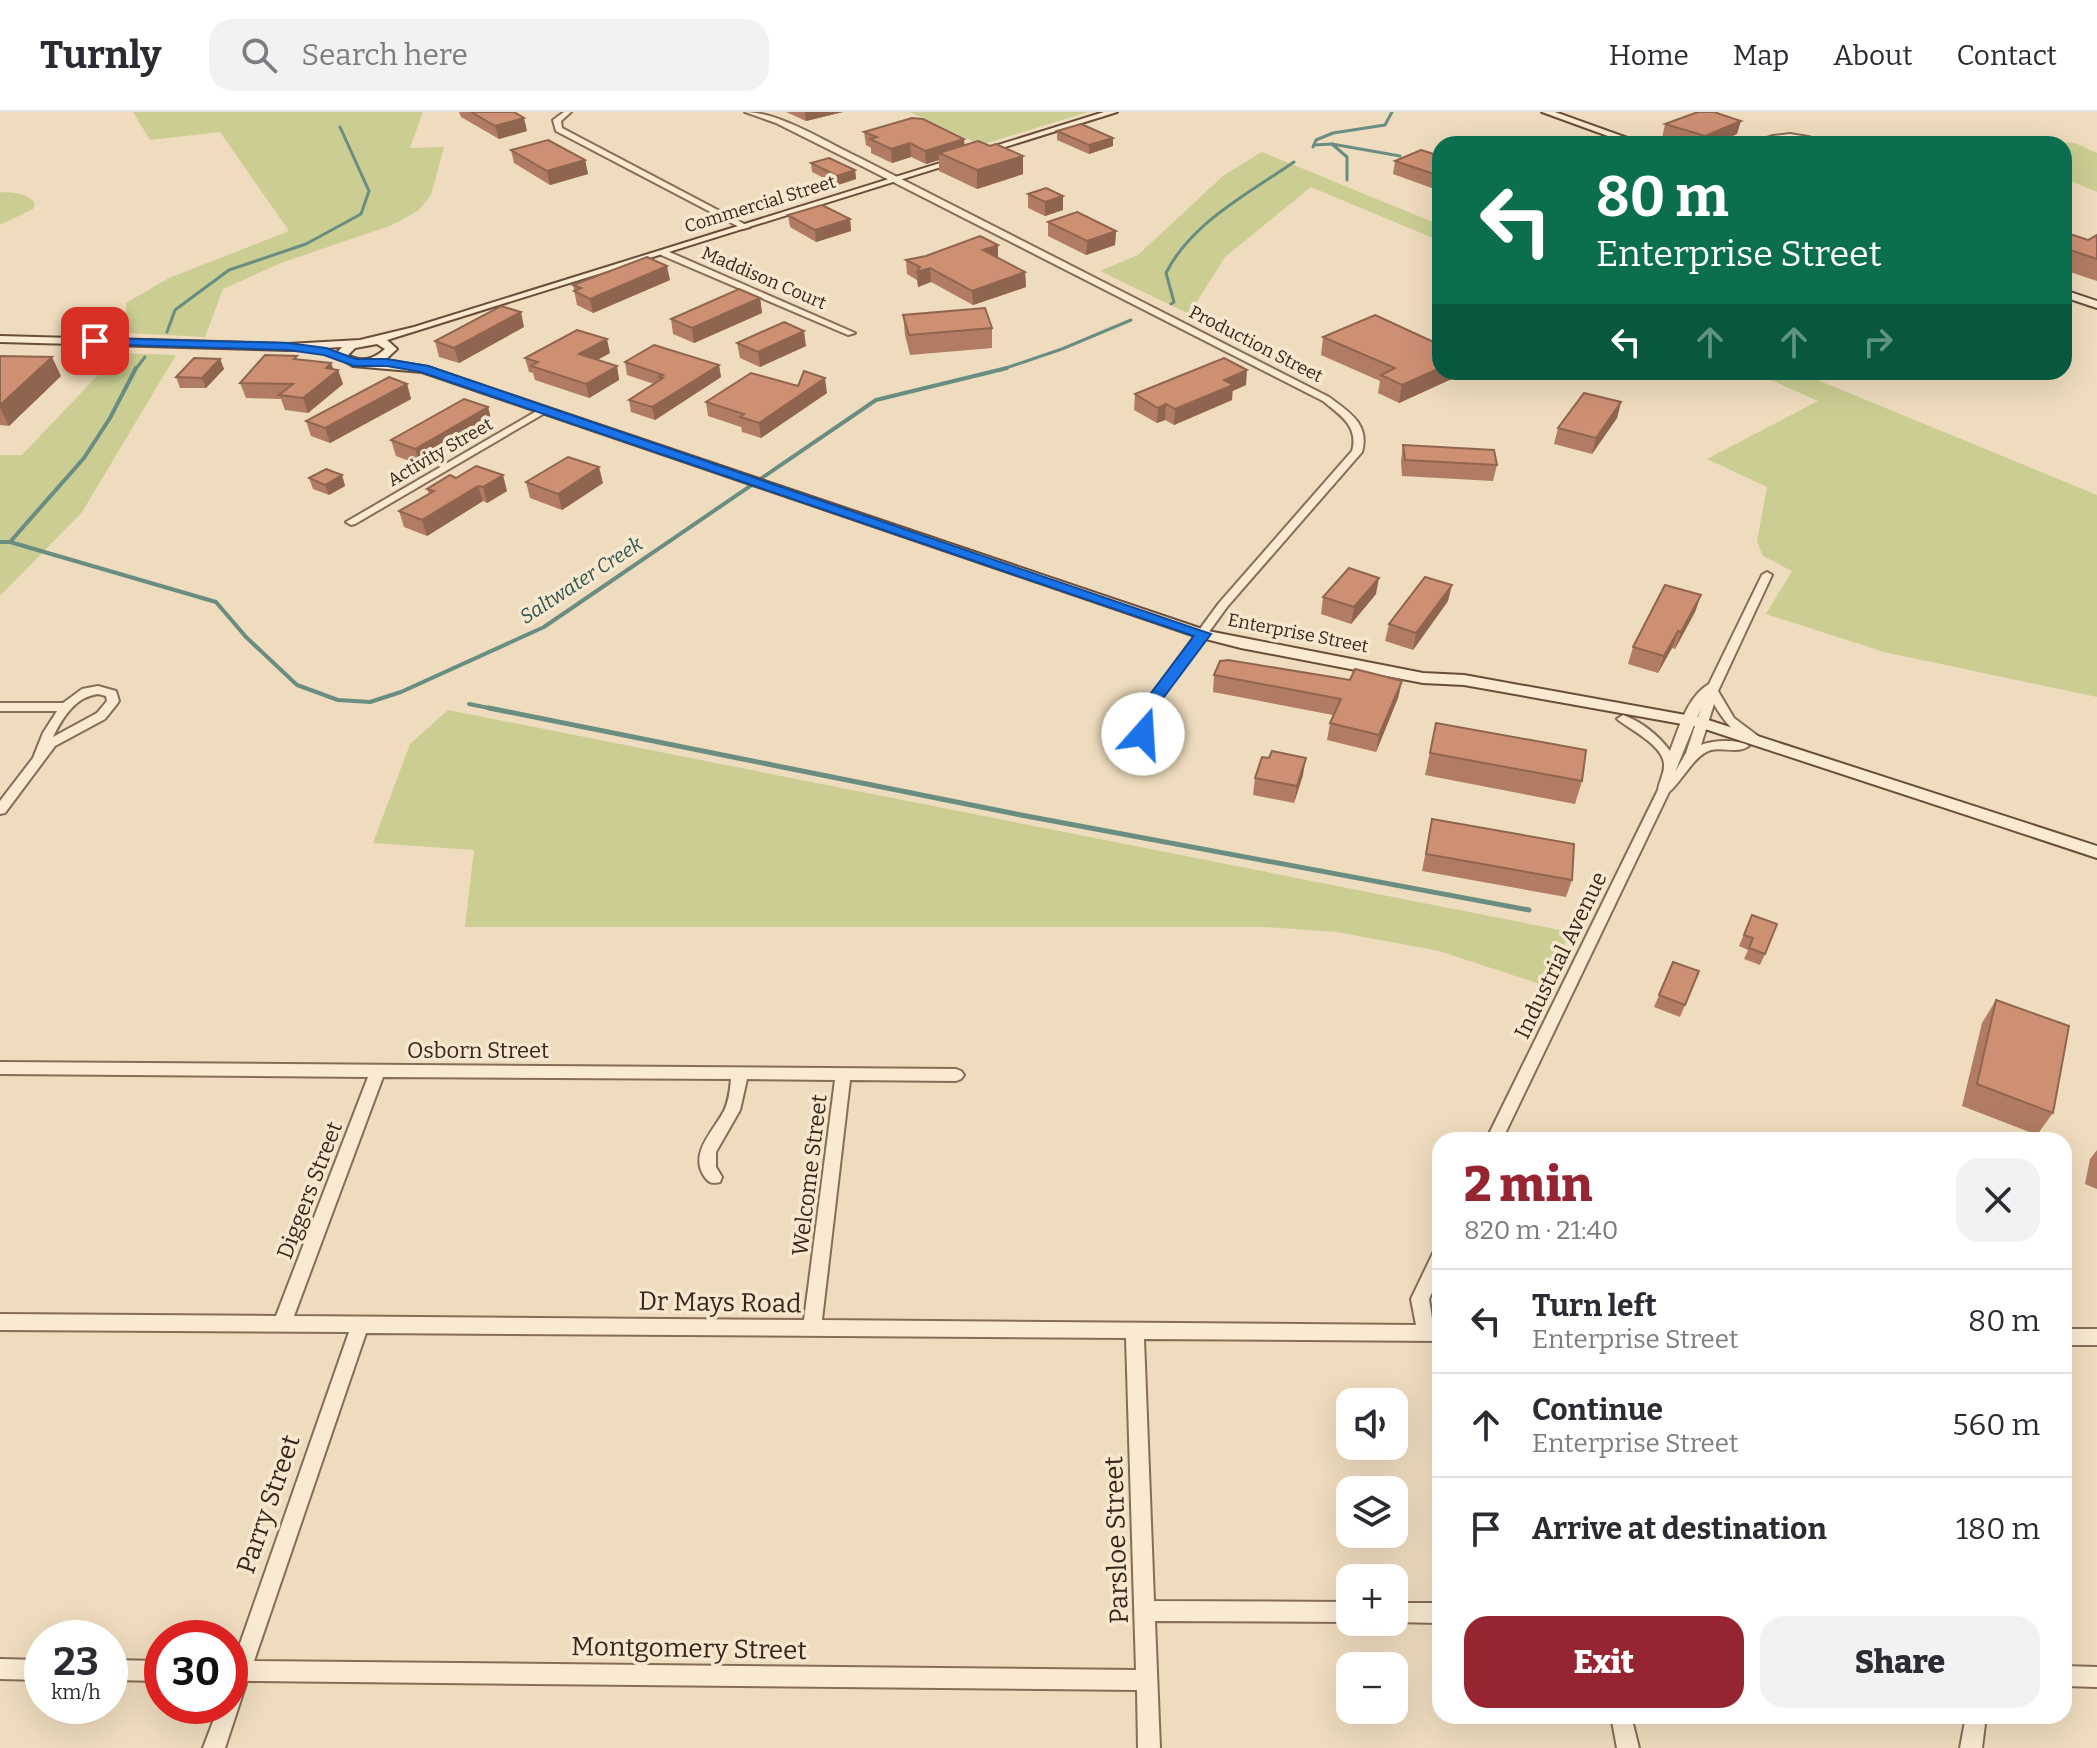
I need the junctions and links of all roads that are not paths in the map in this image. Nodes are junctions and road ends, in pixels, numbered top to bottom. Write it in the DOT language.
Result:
graph roads {
  1 [pos="568,112"];
  2 [pos="748,112"];
  3 [pos="1113,112"];
  4 [pos="1531,112"];
  5 [pos="1546,112"];
  6 [pos="1601,136"];
  7 [pos="1614,136"];
  8 [pos="896,180"];
  9 [pos="746,227"];
  10 [pos="664,253"];
  11 [pos="2072,296"];
  12 [pos="2097,305"];
  13 [pos="418,329"];
  14 [pos="851,333"];
  15 [pos="0,339"];
  16 [pos="361,342"];
  17 [pos="288,347"];
  18 [pos="391,348"];
  19 [pos="343,359"];
  20 [pos="371,362"];
  21 [pos="424,369"];
  22 [pos="545,410"];
  23 [pos="351,522"];
  24 [pos="1767,575"];
  25 [pos="1203,634"];
  26 [pos="1440,681"];
  27 [pos="1714,690"];
  28 [pos="0,707"];
  29 [pos="66,707"];
  30 [pos="1623,719"];
  31 [pos="1694,727"];
  32 [pos="1143,734"];
  33 [pos="1750,743"];
  34 [pos="38,757"];
  35 [pos="1688,757"];
  36 [pos="1671,766"];
  37 [pos="1664,790"];
  38 [pos="0,810"];
  39 [pos="2097,852"];
  40 [pos="0,1068"];
  41 [pos="377,1072"];
  42 [pos="740,1073"];
  43 [pos="843,1074"];
  44 [pos="956,1075"];
  45 [pos="1498,1132"];
  46 [pos="714,1177"];
  47 [pos="1432,1273"];
  48 [pos="0,1322"];
  49 [pos="282,1324"];
  50 [pos="360,1325"];
  51 [pos="812,1329"];
  52 [pos="1432,1330"];
  53 [pos="1135,1331"];
  54 [pos="1432,1333"];
  55 [pos="2072,1337"];
  56 [pos="2097,1337"];
  57 [pos="1144,1611"];
  58 [pos="1336,1612"];
  59 [pos="1408,1613"];
  60 [pos="1432,1613"];
  61 [pos="248,1636"];
  62 [pos="0,1669"];
  63 [pos="24,1670"];
  64 [pos="248,1672"];
  65 [pos="2072,1676"];
  66 [pos="2097,1677"];
  67 [pos="1147,1680"];
  68 [pos="222,1724"];
  69 [pos="1623,1724"];
  70 [pos="1975,1724"];
  71 [pos="214,1748"];
  72 [pos="1149,1748"];
  73 [pos="1628,1748"];
  74 [pos="1971,1748"];
  1 -- 9 [label="street"];
  2 -- 8 [label="street, Production Street"];
  3 -- 8 [label="street, Commercial Street"];
  4 -- 6 [label="street"];
  5 -- 7 [label="street"];
  8 -- 9 [label="street, Commercial Street"];
  8 -- 25 [label="street, Production Street"];
  9 -- 10 [label="street, Commercial Street"];
  10 -- 13 [label="street, Commercial Street"];
  10 -- 14 [label="street, Maddison Court"];
  11 -- 12 [label="street"];
  13 -- 16 [label="street, Commercial Street"];
  13 -- 18 [label="street, Commercial Street"];
  15 -- 17 [label="street"];
  16 -- 17 [label="street"];
  16 -- 18 [label="street"];
  16 -- 19 [label="street"];
  17 -- 19 [label="street"];
  18 -- 20 [label="street, Commercial Street"];
  18 -- 21 [label="street, Enterprise Street"];
  19 -- 20 [label="street, Enterprise Street"];
  20 -- 21 [label="street, Enterprise Street"];
  21 -- 22 [label="street, Enterprise Street"];
  22 -- 23 [label="street, Activity Street"];
  22 -- 25 [label="street, Enterprise Street"];
  24 -- 27 [label="street, Industrial Avenue"];
  25 -- 26 [label="street, Enterprise Street"];
  25 -- 32 [label="street, Production Street"];
  26 -- 30 [label="street, Enterprise Street"];
  26 -- 31 [label="street, Enterprise Street"];
  27 -- 31 [label="street, Industrial Avenue"];
  27 -- 33 [label="street"];
  28 -- 29 [label="street"];
  29 -- 34 [label="street"];
  29 -- 34 [label="street"];
  30 -- 31 [label="street, Enterprise Street"];
  30 -- 36 [label="street"];
  31 -- 33 [label="street, Enterprise Street"];
  31 -- 35 [label="street, Industrial Avenue"];
  31 -- 36 [label="street, Industrial Avenue"];
  33 -- 35 [label="street"];
  33 -- 39 [label="street, Enterprise Street"];
  34 -- 38 [label="street"];
  35 -- 37 [label="street, Industrial Avenue"];
  36 -- 37 [label="street, Industrial Avenue"];
  37 -- 45 [label="street, Industrial Avenue"];
  40 -- 41 [label="street, Osborn Street"];
  41 -- 42 [label="street, Osborn Street"];
  41 -- 49 [label="street, Diggers Street"];
  42 -- 43 [label="street, Osborn Street"];
  42 -- 46 [label="street"];
  43 -- 44 [label="street, Osborn Street"];
  43 -- 51 [label="street, Welcome Street"];
  47 -- 52 [label="street"];
  48 -- 49 [label="street, Dr Mays Road"];
  49 -- 50 [label="street, Dr Mays Road"];
  50 -- 51 [label="street, Dr Mays Road"];
  50 -- 61 [label="street, Parry Street"];
  51 -- 53 [label="street, Dr Mays Road"];
  53 -- 54 [label="street, Dr Mays Road"];
  53 -- 57 [label="street, Parsloe Street"];
  55 -- 56 [label="street"];
  57 -- 58 [label="street"];
  57 -- 67 [label="street, Parsloe Street"];
  59 -- 60 [label="street"];
  62 -- 63 [label="street"];
  64 -- 67 [label="street, Montgomery Street"];
  65 -- 66 [label="street"];
  67 -- 72 [label="street, Parsloe Street"];
  68 -- 71 [label="street, Parry Street"];
  69 -- 73 [label="street"];
  70 -- 74 [label="street"];
}
